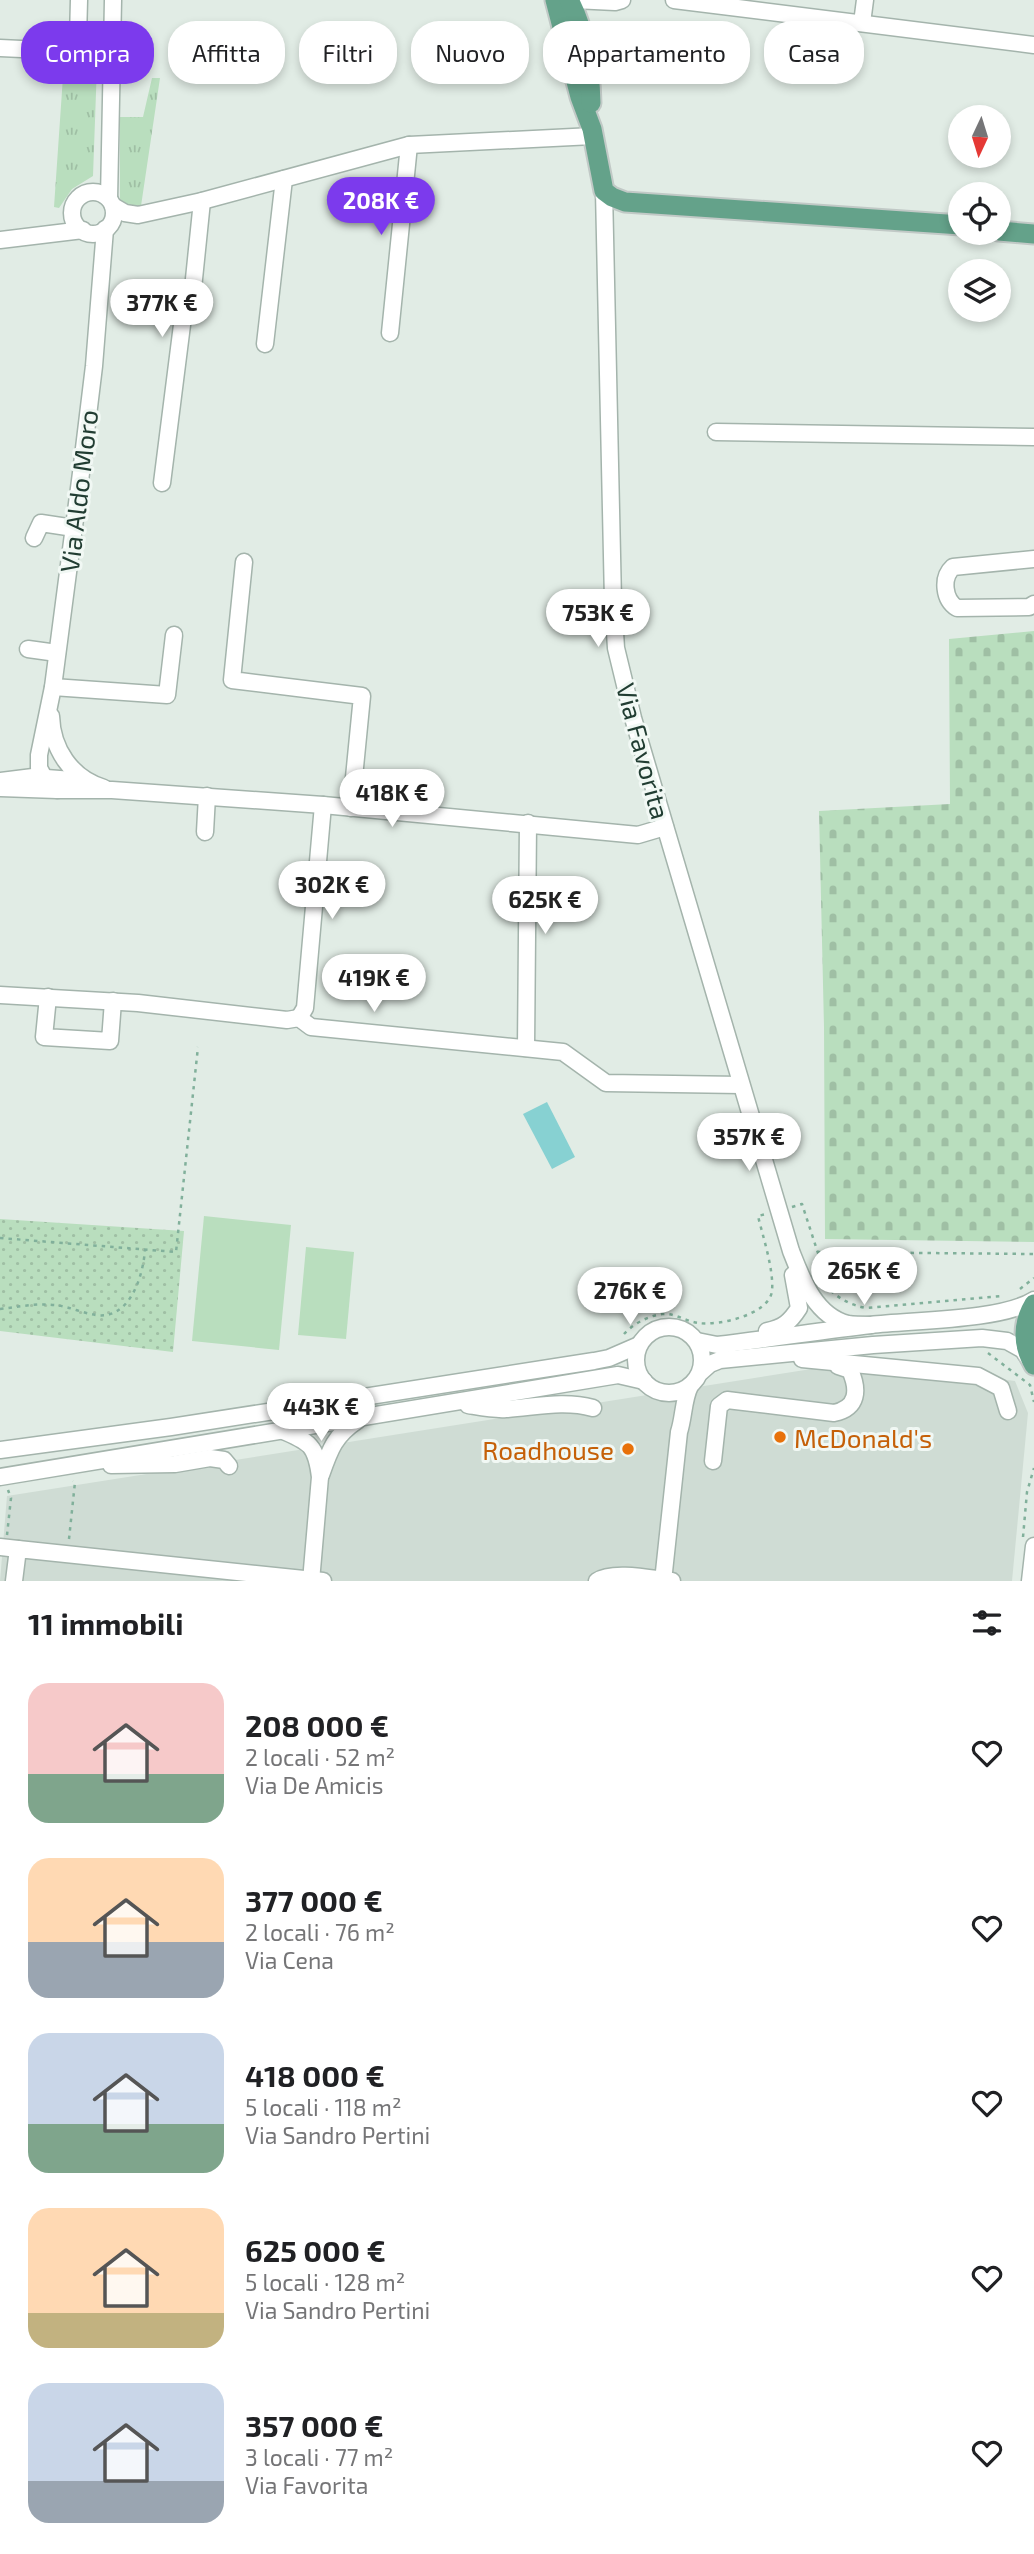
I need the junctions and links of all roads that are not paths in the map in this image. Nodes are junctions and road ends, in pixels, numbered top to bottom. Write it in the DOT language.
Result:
graph roads {
  1 [pos="79,0"];
  2 [pos="113,0"];
  3 [pos="555,0"];
  4 [pos="571,0"];
  5 [pos="622,0"];
  6 [pos="674,0"];
  7 [pos="865,0"];
  8 [pos="79,21"];
  9 [pos="113,21"];
  10 [pos="846,21"];
  11 [pos="862,21"];
  12 [pos="864,23"];
  13 [pos="1034,45"];
  14 [pos="0,48"];
  15 [pos="21,49"];
  16 [pos="111,84"];
  17 [pos="592,132"];
  18 [pos="409,145"];
  19 [pos="110,150"];
  20 [pos="284,179"];
  21 [pos="604,191"];
  22 [pos="91,192"];
  23 [pos="202,201"];
  24 [pos="111,203"];
  25 [pos="1034,221"];
  26 [pos="1011,222"];
  27 [pos="948,224"];
  28 [pos="81,227"];
  29 [pos="105,229"];
  30 [pos="1011,231"];
  31 [pos="1034,234"];
  32 [pos="0,240"];
  33 [pos="101,279"];
  34 [pos="390,333"];
  35 [pos="265,344"];
  36 [pos="716,432"];
  37 [pos="1034,437"];
  38 [pos="162,483"];
  39 [pos="74,528"];
  40 [pos="33,538"];
  41 [pos="1034,559"];
  42 [pos="244,562"];
  43 [pos="1034,604"];
  44 [pos="174,635"];
  45 [pos="28,649"];
  46 [pos="57,653"];
  47 [pos="51,695"];
  48 [pos="48,742"];
  49 [pos="86,781"];
  50 [pos="4,783"];
  51 [pos="46,783"];
  52 [pos="112,790"];
  53 [pos="207,796"];
  54 [pos="323,805"];
  55 [pos="351,808"];
  56 [pos="528,823"];
  57 [pos="665,827"];
  58 [pos="205,832"];
  59 [pos="0,995"];
  60 [pos="48,997"];
  61 [pos="113,1001"];
  62 [pos="299,1018"];
  63 [pos="526,1048"];
  64 [pos="741,1085"];
  65 [pos="791,1251"];
  66 [pos="1034,1302"];
  67 [pos="870,1325"];
  68 [pos="693,1337"];
  69 [pos="639,1345"];
  70 [pos="776,1354"];
  71 [pos="829,1363"];
  72 [pos="1033,1363"];
  73 [pos="701,1372"];
  74 [pos="644,1381"];
  75 [pos="690,1386"];
  76 [pos="663,1392"];
  77 [pos="452,1403"];
  78 [pos="593,1408"];
  79 [pos="1008,1411"];
  80 [pos="360,1418"];
  81 [pos="281,1430"];
  82 [pos="679,1432"];
  83 [pos="0,1450"];
  84 [pos="713,1461"];
  85 [pos="74,1464"];
  86 [pos="229,1466"];
  87 [pos="320,1477"];
  88 [pos="0,1478"];
  89 [pos="1028,1546"];
  90 [pos="0,1547"];
  91 [pos="18,1549"];
  92 [pos="14,1581"];
  93 [pos="315,1581"];
  94 [pos="597,1581"];
  95 [pos="666,1581"];
  96 [pos="1030,1581"];
  1 -- 8 [label="street"];
  2 -- 9 [label="street"];
  3 -- 17 [label="main road"];
  4 -- 5 [label="street"];
  4 -- 17 [label="main road"];
  6 -- 10 [label="street"];
  7 -- 11 [label="street"];
  12 -- 13 [label="street"];
  14 -- 15 [label="street"];
  16 -- 19 [label="street"];
  17 -- 18 [label="street"];
  17 -- 21 [label="main road"];
  18 -- 20 [label="street"];
  18 -- 34 [label="street"];
  19 -- 22 [label="street"];
  19 -- 24 [label="street"];
  20 -- 23 [label="street"];
  20 -- 35 [label="street"];
  21 -- 27 [label="main road"];
  21 -- 57 [label="street, Via Favorita"];
  22 -- 24 [label="street"];
  22 -- 28 [label="street"];
  23 -- 24 [label="street"];
  23 -- 38 [label="street"];
  24 -- 29 [label="street"];
  25 -- 26 [label="main road"];
  28 -- 29 [label="street"];
  28 -- 32 [label="street"];
  28 -- 33 [label="street, Via Aldo Moro"];
  29 -- 33 [label="street, Via Aldo Moro"];
  30 -- 31 [label="main road"];
  33 -- 39 [label="street, Via Aldo Moro"];
  36 -- 37 [label="street"];
  39 -- 40 [label="street"];
  39 -- 46 [label="street, Via Aldo Moro"];
  41 -- 43 [label="street"];
  42 -- 55 [label="street"];
  44 -- 47 [label="street"];
  45 -- 46 [label="street"];
  46 -- 47 [label="street, Via Aldo Moro"];
  47 -- 48 [label="street, Via Aldo Moro"];
  48 -- 49 [label="street"];
  48 -- 50 [label="street"];
  48 -- 51 [label="street"];
  49 -- 51 [label="street"];
  49 -- 52 [label="street"];
  50 -- 51 [label="street"];
  51 -- 52 [label="street"];
  52 -- 53 [label="street"];
  53 -- 54 [label="street"];
  53 -- 58 [label="street"];
  54 -- 55 [label="street"];
  54 -- 62 [label="street"];
  55 -- 56 [label="street"];
  56 -- 57 [label="street"];
  56 -- 63 [label="street"];
  57 -- 64 [label="street, Via Favorita"];
  59 -- 60 [label="street"];
  60 -- 61 [label="street"];
  60 -- 61 [label="street"];
  61 -- 62 [label="street"];
  62 -- 63 [label="street"];
  63 -- 64 [label="street"];
  64 -- 65 [label="street, Via Favorita"];
  65 -- 67 [label="street, Via Favorita"];
  65 -- 68 [label="street, Via Favorita"];
  66 -- 67 [label="street"];
  66 -- 72 [label="main road"];
  67 -- 68 [label="street"];
  68 -- 69 [label="street"];
  68 -- 73 [label="street"];
  69 -- 74 [label="street"];
  69 -- 83 [label="street"];
  70 -- 71 [label="street"];
  70 -- 72 [label="street"];
  70 -- 73 [label="street"];
  71 -- 79 [label="street"];
  71 -- 84 [label="street"];
  73 -- 75 [label="street"];
  74 -- 76 [label="street"];
  74 -- 77 [label="street"];
  75 -- 76 [label="street"];
  75 -- 82 [label="street"];
  76 -- 82 [label="street"];
  77 -- 78 [label="street"];
  77 -- 80 [label="street"];
  80 -- 81 [label="street"];
  80 -- 87 [label="street"];
  81 -- 85 [label="street"];
  81 -- 87 [label="street"];
  82 -- 95 [label="street"];
  85 -- 86 [label="street"];
  85 -- 88 [label="street"];
  87 -- 93 [label="street"];
  89 -- 96 [label="street"];
  90 -- 91 [label="street"];
  91 -- 92 [label="street"];
  91 -- 93 [label="street"];
  94 -- 95 [label="street"];
}
